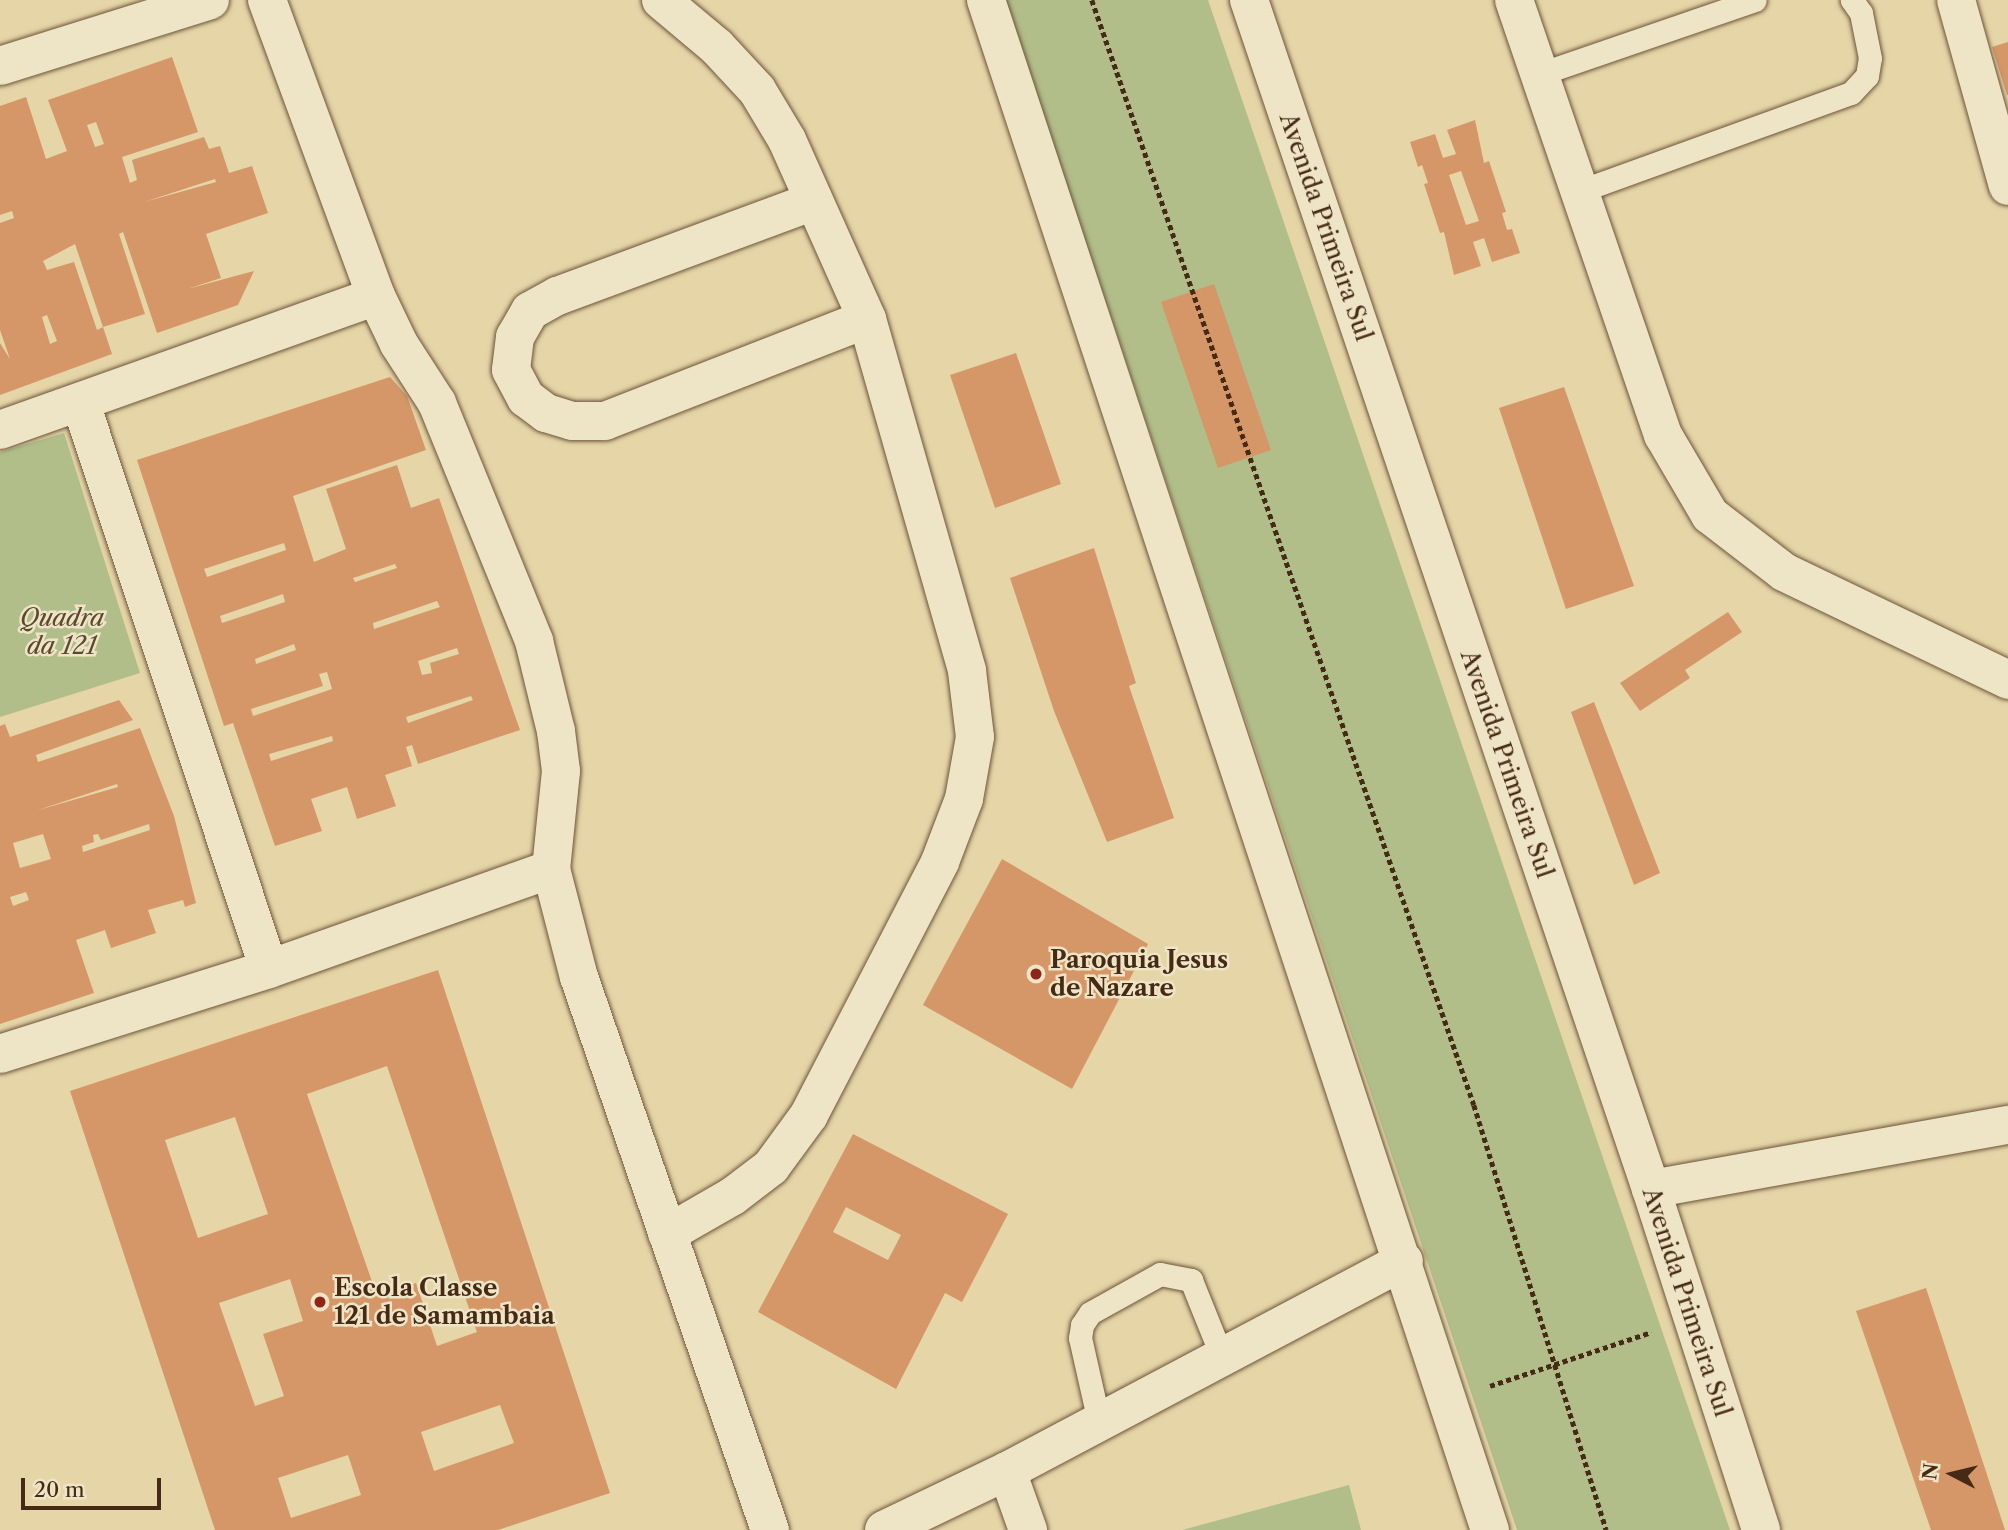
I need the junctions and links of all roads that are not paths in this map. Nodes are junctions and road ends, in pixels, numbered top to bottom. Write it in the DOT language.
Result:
graph roads {
  1 [pos="210,0"];
  2 [pos="267,0"];
  3 [pos="660,0"];
  4 [pos="986,0"];
  5 [pos="1249,0"];
  6 [pos="1514,0"];
  7 [pos="1755,0"];
  8 [pos="1852,0"];
  9 [pos="1956,0"];
  10 [pos="0,66"];
  11 [pos="1540,74"];
  12 [pos="2008,186"];
  13 [pos="1580,191"];
  14 [pos="814,201"];
  15 [pos="376,296"];
  16 [pos="867,319"];
  17 [pos="81,404"];
  18 [pos="0,430"];
  19 [pos="2008,680"];
  20 [pos="551,869"];
  21 [pos="269,969"];
  22 [pos="0,1054"];
  23 [pos="2008,1125"];
  24 [pos="1651,1189"];
  25 [pos="667,1234"];
  26 [pos="1404,1261"];
  27 [pos="1222,1357"];
  28 [pos="1099,1422"];
  29 [pos="1007,1471"];
  30 [pos="770,1530"];
  31 [pos="884,1530"];
  32 [pos="1028,1530"];
  33 [pos="1490,1530"];
  34 [pos="1761,1530"];
  1 -- 10 [label="street"];
  2 -- 15 [label="street"];
  3 -- 14 [label="street"];
  4 -- 26 [label="street"];
  5 -- 24 [label="street, Avenida Primeira Sul"];
  6 -- 11 [label="street"];
  7 -- 11 [label="lane"];
  8 -- 13 [label="lane"];
  9 -- 12 [label="street"];
  11 -- 13 [label="street"];
  13 -- 19 [label="street"];
  14 -- 16 [label="street"];
  14 -- 16 [label="street"];
  15 -- 17 [label="street"];
  15 -- 20 [label="street"];
  16 -- 25 [label="street"];
  17 -- 18 [label="street"];
  17 -- 21 [label="street"];
  20 -- 21 [label="street"];
  20 -- 25 [label="street"];
  21 -- 22 [label="street"];
  23 -- 24 [label="street"];
  24 -- 34 [label="street, Avenida Primeira Sul"];
  25 -- 30 [label="street"];
  26 -- 27 [label="street"];
  26 -- 33 [label="street"];
  27 -- 28 [label="street"];
  27 -- 28 [label="lane"];
  28 -- 29 [label="street"];
  29 -- 31 [label="street"];
  29 -- 32 [label="street"];
}
